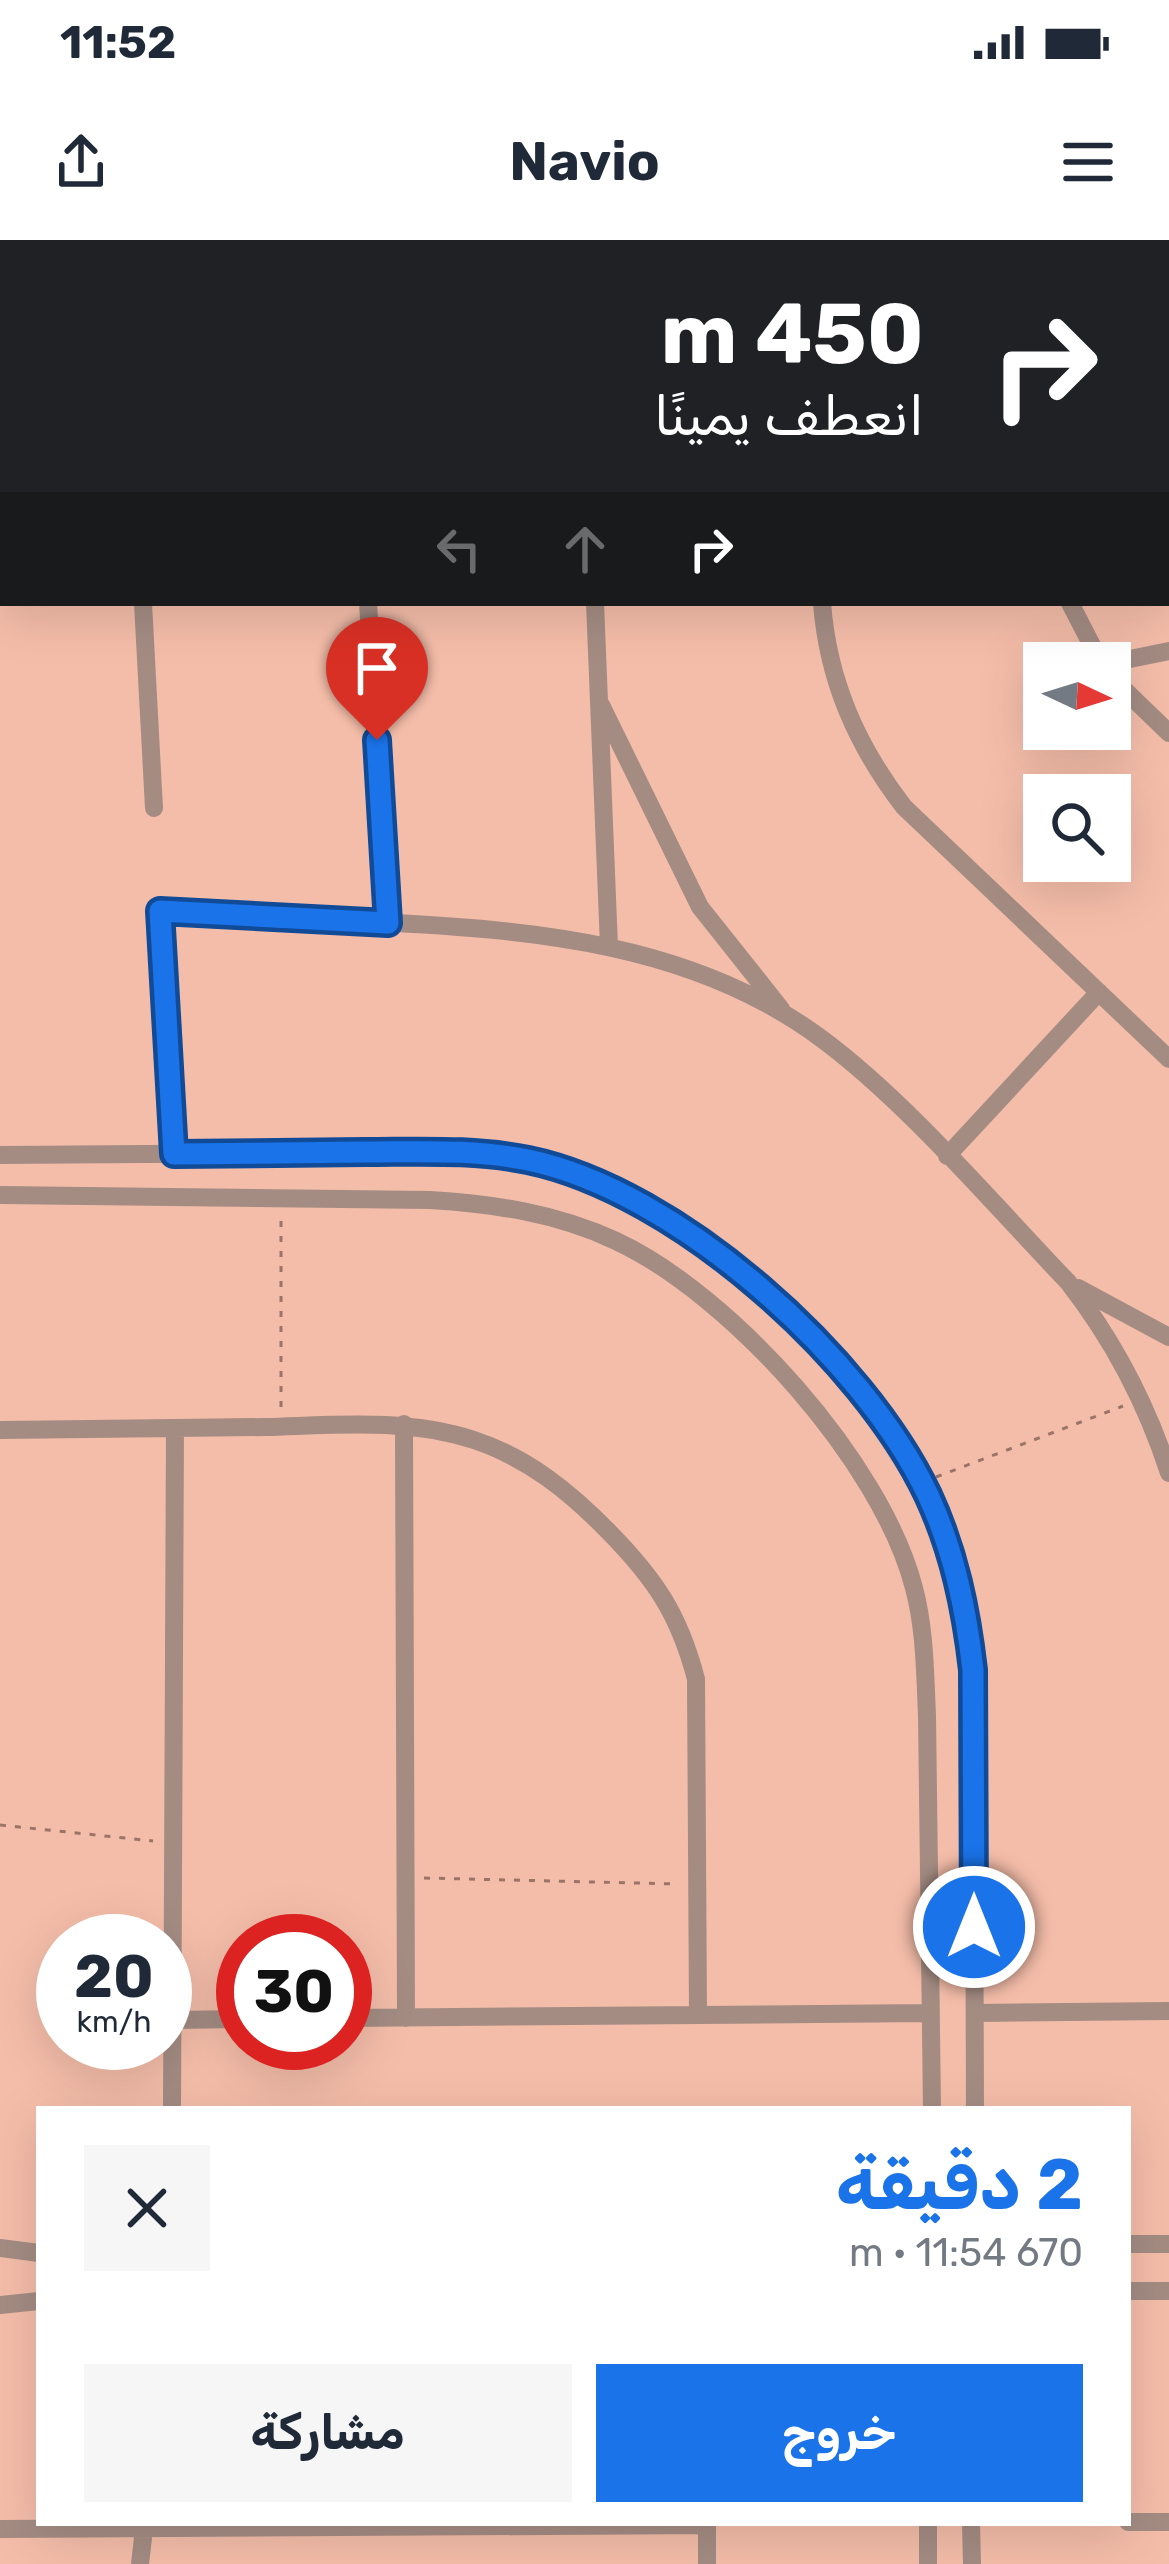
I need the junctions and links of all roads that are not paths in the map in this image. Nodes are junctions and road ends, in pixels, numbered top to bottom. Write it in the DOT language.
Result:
graph roads {
  1 [pos="143,606"];
  2 [pos="368,606"];
  3 [pos="595,606"];
  4 [pos="823,606"];
  5 [pos="1072,606"];
  6 [pos="1093,642"];
  7 [pos="1169,651"];
  8 [pos="1131,658"];
  9 [pos="1131,696"];
  10 [pos="602,705"];
  11 [pos="1169,733"];
  12 [pos="154,808"];
  13 [pos="388,923"];
  14 [pos="609,946"];
  15 [pos="1099,992"];
  16 [pos="787,1016"];
  17 [pos="1169,1058"];
  18 [pos="174,1154"];
  19 [pos="0,1155"];
  20 [pos="946,1156"];
  21 [pos="0,1195"];
  22 [pos="1068,1282"];
  23 [pos="1169,1337"];
  24 [pos="404,1424"];
  25 [pos="175,1428"];
  26 [pos="0,1430"];
  27 [pos="1162,1432"];
  28 [pos="1169,1473"];
  29 [pos="173,1914"];
  30 [pos="1169,2011"];
  31 [pos="975,2013"];
  32 [pos="930,2014"];
  33 [pos="698,2015"];
  34 [pos="372,2018"];
  35 [pos="406,2018"];
  36 [pos="172,2070"];
  37 [pos="172,2106"];
  38 [pos="932,2106"];
  39 [pos="975,2106"];
  40 [pos="1131,2244"];
  41 [pos="1169,2244"];
  42 [pos="0,2248"];
  43 [pos="36,2253"];
  44 [pos="1131,2291"];
  45 [pos="1169,2291"];
  46 [pos="36,2301"];
  47 [pos="0,2305"];
  48 [pos="1131,2522"];
  49 [pos="1169,2522"];
  50 [pos="481,2526"];
  51 [pos="706,2526"];
  52 [pos="928,2526"];
  53 [pos="971,2526"];
  54 [pos="0,2529"];
  55 [pos="144,2529"];
  56 [pos="140,2564"];
  57 [pos="707,2564"];
  58 [pos="928,2564"];
  59 [pos="972,2564"];
  1 -- 12 [label="street"];
  2 -- 13 [label="street"];
  3 -- 10 [label="street"];
  4 -- 15 [label="street"];
  5 -- 6 [label="street"];
  7 -- 8 [label="street"];
  9 -- 11 [label="street"];
  10 -- 14 [label="street"];
  10 -- 16 [label="street"];
  13 -- 14 [label="street"];
  13 -- 18 [label="street"];
  14 -- 16 [label="street"];
  15 -- 17 [label="street"];
  15 -- 20 [label="street"];
  16 -- 20 [label="street"];
  18 -- 19 [label="street"];
  18 -- 31 [label="street"];
  20 -- 22 [label="street"];
  21 -- 32 [label="street"];
  22 -- 23 [label="street"];
  22 -- 27 [label="street"];
  24 -- 25 [label="street"];
  24 -- 33 [label="street"];
  24 -- 35 [label="street"];
  25 -- 26 [label="street"];
  25 -- 29 [label="street"];
  27 -- 28 [label="street"];
  30 -- 31 [label="street"];
  31 -- 39 [label="street"];
  32 -- 33 [label="street"];
  32 -- 38 [label="street"];
  33 -- 35 [label="street"];
  34 -- 35 [label="street"];
  36 -- 37 [label="street"];
  40 -- 41 [label="street"];
  42 -- 43 [label="street"];
  44 -- 45 [label="street"];
  46 -- 47 [label="street"];
  48 -- 49 [label="street"];
  50 -- 55 [label="street"];
  51 -- 57 [label="street"];
  52 -- 58 [label="street"];
  53 -- 59 [label="street"];
  54 -- 55 [label="street"];
  55 -- 56 [label="street"];
}
